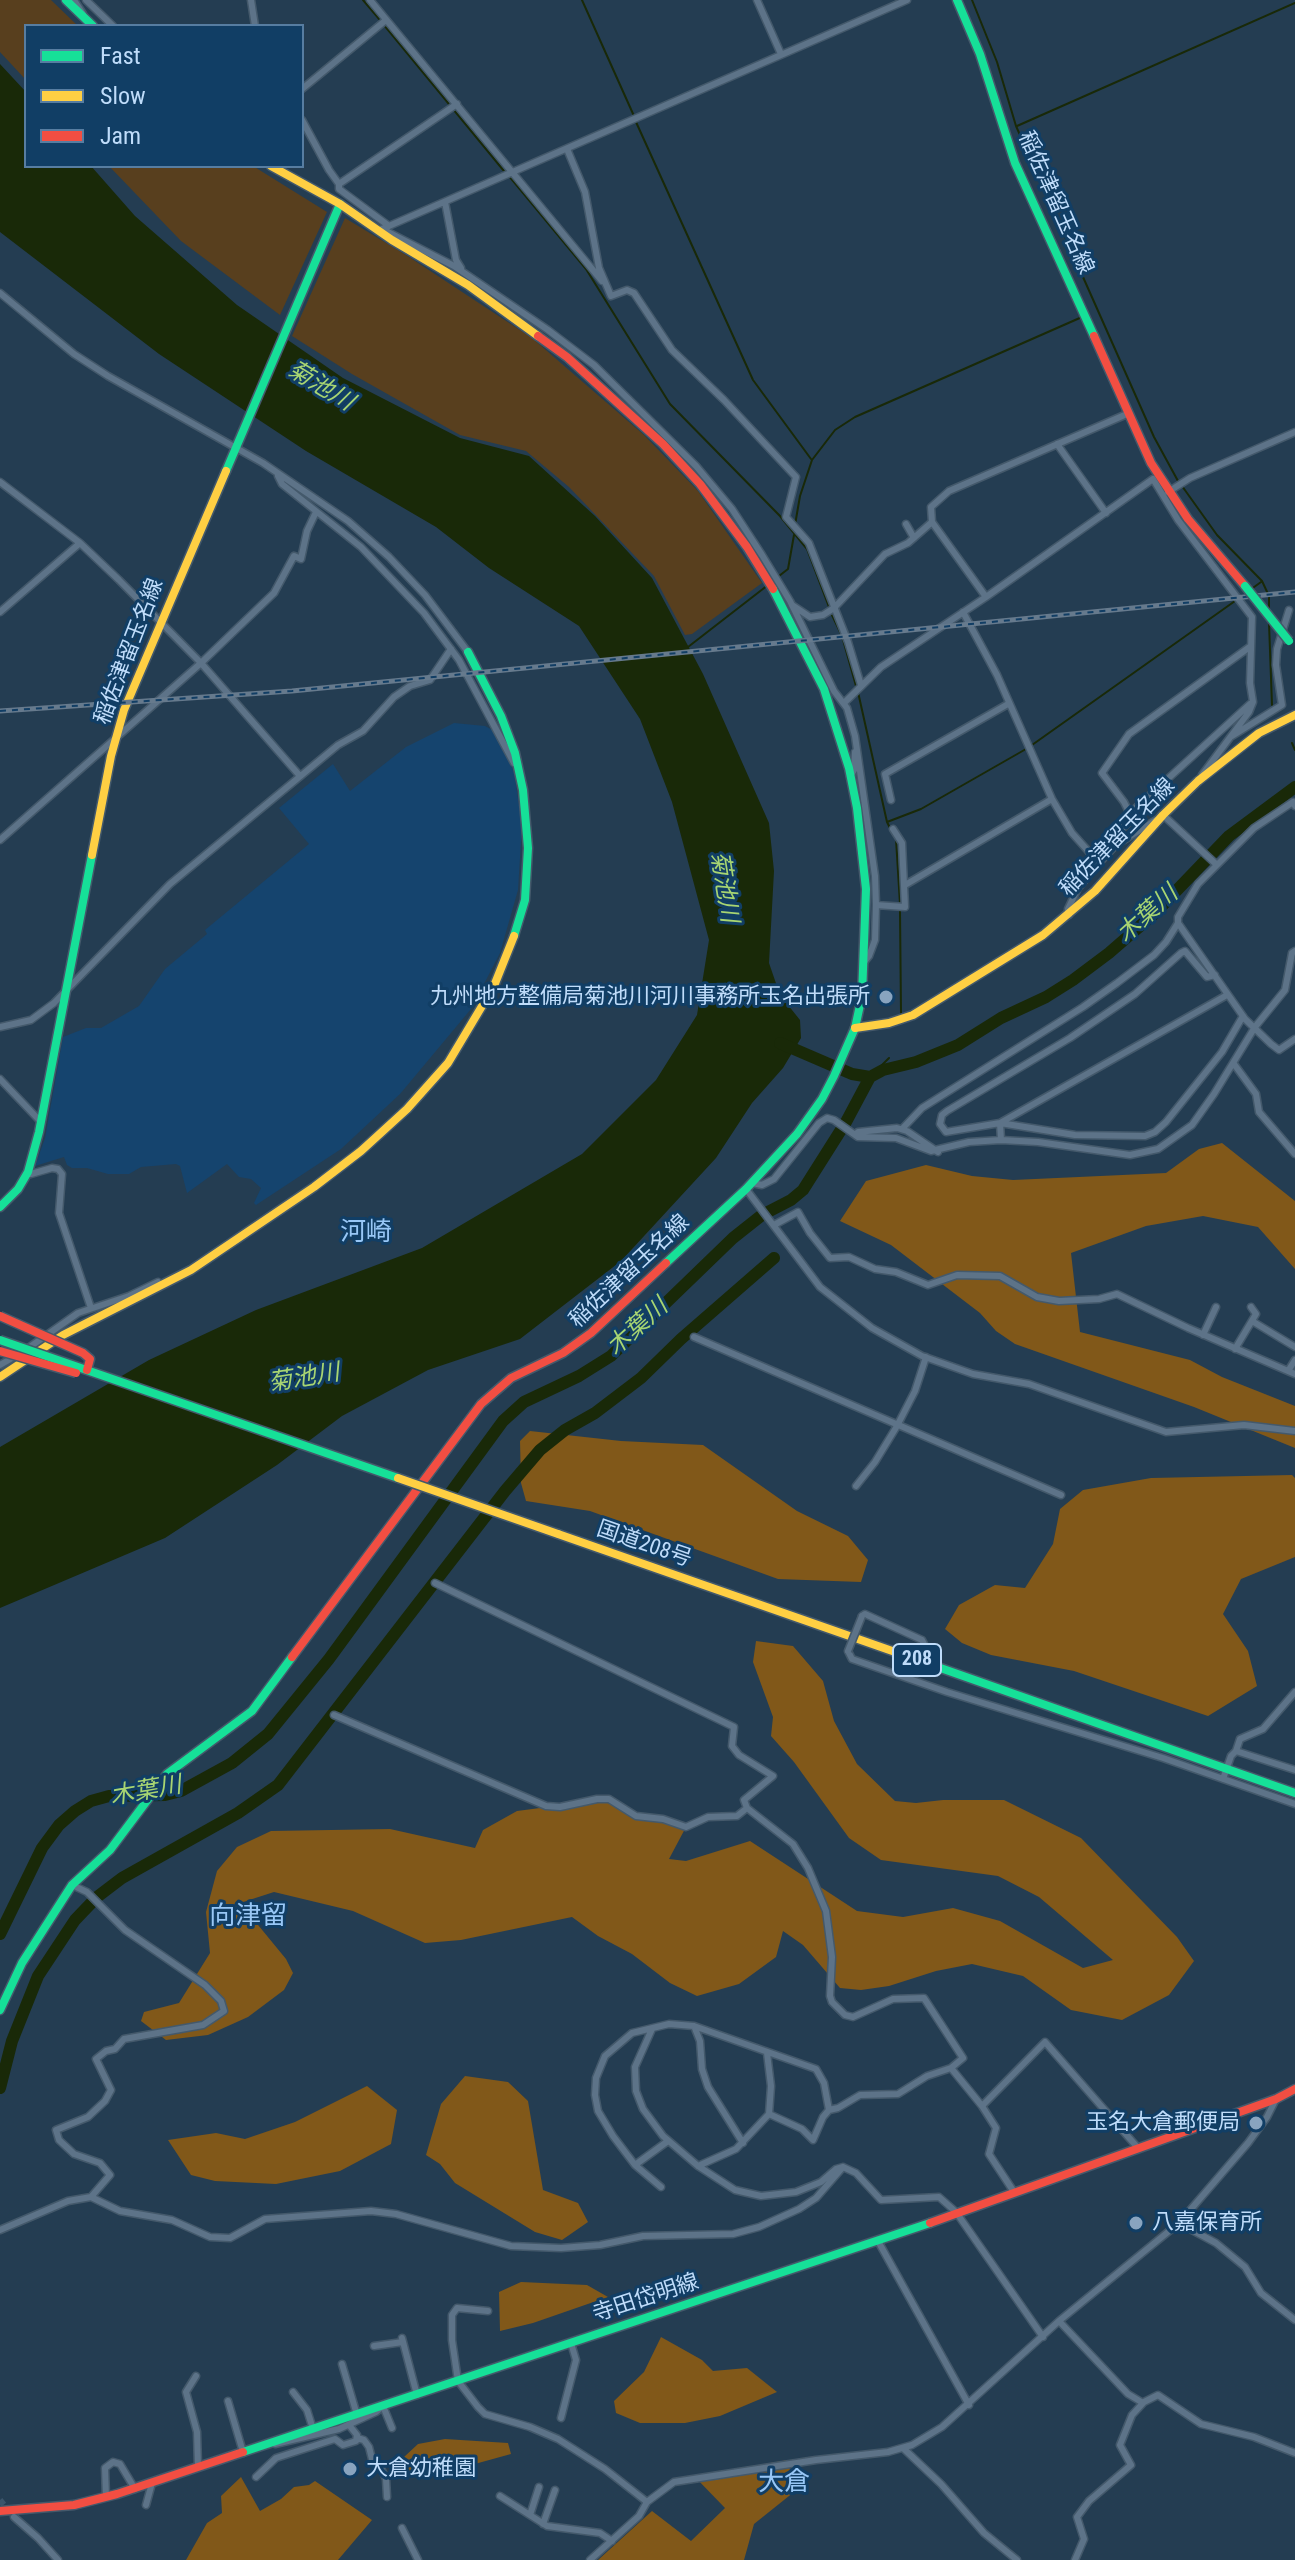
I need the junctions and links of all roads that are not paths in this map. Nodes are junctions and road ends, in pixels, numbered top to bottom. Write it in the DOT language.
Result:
graph roads {
  1 [pos="66,0"];
  2 [pos="74,0"];
  3 [pos="86,0"];
  4 [pos="251,0"];
  5 [pos="370,0"];
  6 [pos="757,0"];
  7 [pos="907,0"];
  8 [pos="957,0"];
  9 [pos="386,20"];
  10 [pos="90,23"];
  11 [pos="111,24"];
  12 [pos="255,24"];
  13 [pos="781,54"];
  14 [pos="304,87"];
  15 [pos="456,104"];
  16 [pos="304,123"];
  17 [pos="567,149"];
  18 [pos="275,168"];
  19 [pos="513,173"];
  20 [pos="339,184"];
  21 [pos="445,202"];
  22 [pos="340,204"];
  23 [pos="383,228"];
  24 [pos="465,274"];
  25 [pos="605,285"];
  26 [pos="0,293"];
  27 [pos="1127,414"];
  28 [pos="1295,432"];
  29 [pos="237,444"];
  30 [pos="1057,444"];
  31 [pos="277,472"];
  32 [pos="0,482"];
  33 [pos="7,488"];
  34 [pos="1169,491"];
  35 [pos="0,494"];
  36 [pos="316,512"];
  37 [pos="1106,513"];
  38 [pos="932,522"];
  39 [pos="906,524"];
  40 [pos="914,538"];
  41 [pos="80,543"];
  42 [pos="986,597"];
  43 [pos="792,604"];
  44 [pos="834,608"];
  45 [pos="1289,610"];
  46 [pos="0,612"];
  47 [pos="963,612"];
  48 [pos="160,621"];
  49 [pos="1251,646"];
  50 [pos="451,649"];
  51 [pos="1295,651"];
  52 [pos="468,652"];
  53 [pos="201,663"];
  54 [pos="861,686"];
  55 [pos="1253,702"];
  56 [pos="844,703"];
  57 [pos="1008,704"];
  58 [pos="1295,715"];
  59 [pos="116,736"];
  60 [pos="855,736"];
  61 [pos="1226,740"];
  62 [pos="519,773"];
  63 [pos="300,776"];
  64 [pos="850,776"];
  65 [pos="1198,781"];
  66 [pos="1052,799"];
  67 [pos="891,800"];
  68 [pos="1294,803"];
  69 [pos="1128,815"];
  70 [pos="1164,818"];
  71 [pos="893,829"];
  72 [pos="0,840"];
  73 [pos="1093,855"];
  74 [pos="1099,863"];
  75 [pos="1216,864"];
  76 [pos="905,885"];
  77 [pos="876,905"];
  78 [pos="1069,915"];
  79 [pos="1178,923"];
  80 [pos="1295,951"];
  81 [pos="865,961"];
  82 [pos="1215,975"];
  83 [pos="66,988"];
  84 [pos="1227,995"];
  85 [pos="1243,1016"];
  86 [pos="0,1027"];
  87 [pos="1255,1027"];
  88 [pos="855,1028"];
  89 [pos="1295,1039"];
  90 [pos="1234,1064"];
  91 [pos="0,1079"];
  92 [pos="41,1122"];
  93 [pos="1000,1123"];
  94 [pos="902,1129"];
  95 [pos="855,1135"];
  96 [pos="1001,1140"];
  97 [pos="938,1152"];
  98 [pos="1295,1154"];
  99 [pos="28,1172"];
  100 [pos="749,1186"];
  101 [pos="0,1207"];
  102 [pos="774,1225"];
  103 [pos="170,1281"];
  104 [pos="1216,1307"];
  105 [pos="1251,1307"];
  106 [pos="91,1308"];
  107 [pos="0,1316"];
  108 [pos="1252,1321"];
  109 [pos="1203,1335"];
  110 [pos="694,1337"];
  111 [pos="0,1340"];
  112 [pos="1295,1347"];
  113 [pos="1235,1349"];
  114 [pos="0,1351"];
  115 [pos="926,1357"];
  116 [pos="1295,1360"];
  117 [pos="0,1365"];
  118 [pos="87,1370"];
  119 [pos="1292,1372"];
  120 [pos="0,1377"];
  121 [pos="125,1384"];
  122 [pos="897,1426"];
  123 [pos="1295,1431"];
  124 [pos="856,1486"];
  125 [pos="1061,1495"];
  126 [pos="435,1583"];
  127 [pos="918,1661"];
  128 [pos="1295,1692"];
  129 [pos="334,1715"];
  130 [pos="1236,1751"];
  131 [pos="1228,1768"];
  132 [pos="1295,1770"];
  133 [pos="1223,1779"];
  134 [pos="1295,1790"];
  135 [pos="1295,1804"];
  136 [pos="747,1808"];
  137 [pos="72,1885"];
  138 [pos="0,2010"];
  139 [pos="694,2026"];
  140 [pos="652,2029"];
  141 [pos="767,2053"];
  142 [pos="951,2068"];
  143 [pos="1295,2089"];
  144 [pos="1276,2099"];
  145 [pos="982,2106"];
  146 [pos="829,2110"];
  147 [pos="769,2114"];
  148 [pos="668,2141"];
  149 [pos="743,2143"];
  150 [pos="1138,2148"];
  151 [pos="635,2165"];
  152 [pos="698,2166"];
  153 [pos="843,2167"];
  154 [pos="661,2187"];
  155 [pos="1014,2192"];
  156 [pos="91,2197"];
  157 [pos="956,2212"];
  158 [pos="1179,2223"];
  159 [pos="0,2230"];
  160 [pos="878,2241"];
  161 [pos="488,2311"];
  162 [pos="1295,2320"];
  163 [pos="1059,2321"];
  164 [pos="1043,2337"];
  165 [pos="571,2343"];
  166 [pos="374,2346"];
  167 [pos="342,2364"];
  168 [pos="196,2376"];
  169 [pos="458,2381"];
  170 [pos="293,2392"];
  171 [pos="417,2395"];
  172 [pos="228,2401"];
  173 [pos="1143,2403"];
  174 [pos="969,2405"];
  175 [pos="383,2406"];
  176 [pos="357,2415"];
  177 [pos="561,2418"];
  178 [pos="349,2425"];
  179 [pos="392,2428"];
  180 [pos="313,2429"];
  181 [pos="336,2429"];
  182 [pos="357,2438"];
  183 [pos="335,2439"];
  184 [pos="268,2444"];
  185 [pos="903,2448"];
  186 [pos="243,2452"];
  187 [pos="1295,2453"];
  188 [pos="198,2467"];
  189 [pos="256,2477"];
  190 [pos="152,2483"];
  191 [pos="539,2487"];
  192 [pos="135,2489"];
  193 [pos="555,2490"];
  194 [pos="500,2496"];
  195 [pos="106,2497"];
  196 [pos="387,2497"];
  197 [pos="647,2502"];
  198 [pos="146,2505"];
  199 [pos="0,2511"];
  200 [pos="530,2515"];
  201 [pos="14,2517"];
  202 [pos="543,2524"];
  203 [pos="402,2528"];
  204 [pos="612,2541"];
  205 [pos="58,2560"];
  206 [pos="418,2560"];
  207 [pos="590,2560"];
  208 [pos="1017,2560"];
  209 [pos="1075,2560"];
  1 -- 10 [label="main road"];
  2 -- 10 [label="street"];
  3 -- 11 [label="street"];
  4 -- 12 [label="street"];
  5 -- 9 [label="street"];
  6 -- 13 [label="street"];
  7 -- 13 [label="street"];
  8 -- 27 [label="main road, 稲佐津留玉名線"];
  9 -- 14 [label="street"];
  9 -- 15 [label="street"];
  13 -- 17 [label="street"];
  15 -- 19 [label="street"];
  15 -- 20 [label="street"];
  16 -- 20 [label="street"];
  17 -- 19 [label="street"];
  17 -- 25 [label="street"];
  18 -- 22 [label="main road"];
  19 -- 21 [label="street"];
  19 -- 25 [label="street"];
  20 -- 23 [label="street"];
  21 -- 23 [label="street"];
  21 -- 24 [label="street"];
  22 -- 23 [label="main road"];
  22 -- 29 [label="main road, 稲佐津留玉名線"];
  23 -- 24 [label="street"];
  23 -- 64 [label="main road"];
  24 -- 43 [label="street"];
  25 -- 44 [label="street"];
  26 -- 29 [label="street"];
  27 -- 30 [label="street"];
  27 -- 34 [label="main road, 稲佐津留玉名線"];
  28 -- 34 [label="street"];
  29 -- 31 [label="street"];
  29 -- 48 [label="main road, 稲佐津留玉名線"];
  30 -- 37 [label="street"];
  30 -- 38 [label="street"];
  31 -- 36 [label="street"];
  31 -- 52 [label="street"];
  32 -- 33 [label="street"];
  33 -- 35 [label="street"];
  33 -- 41 [label="street"];
  34 -- 37 [label="street"];
  34 -- 49 [label="street"];
  34 -- 51 [label="main road, 稲佐津留玉名線, bridge"];
  36 -- 50 [label="street"];
  36 -- 53 [label="street"];
  37 -- 42 [label="street"];
  38 -- 40 [label="street"];
  38 -- 42 [label="street"];
  39 -- 40 [label="street"];
  40 -- 44 [label="street"];
  41 -- 46 [label="street"];
  41 -- 48 [label="street"];
  42 -- 47 [label="street"];
  43 -- 44 [label="street"];
  43 -- 56 [label="street"];
  44 -- 54 [label="street"];
  45 -- 61 [label="street"];
  47 -- 54 [label="street"];
  47 -- 57 [label="street"];
  48 -- 53 [label="street"];
  48 -- 59 [label="main road, 稲佐津留玉名線"];
  49 -- 55 [label="street"];
  49 -- 69 [label="street"];
  50 -- 62 [label="street"];
  50 -- 63 [label="street"];
  52 -- 62 [label="main road"];
  53 -- 59 [label="street"];
  53 -- 63 [label="street"];
  54 -- 56 [label="street"];
  55 -- 61 [label="street"];
  55 -- 69 [label="street"];
  56 -- 60 [label="street"];
  57 -- 66 [label="street"];
  57 -- 67 [label="street"];
  58 -- 65 [label="main road, 稲佐津留玉名線"];
  59 -- 72 [label="street"];
  59 -- 83 [label="main road, 稲佐津留玉名線"];
  60 -- 64 [label="street"];
  60 -- 77 [label="street"];
  61 -- 65 [label="street"];
  62 -- 103 [label="main road"];
  63 -- 83 [label="street"];
  64 -- 81 [label="main road"];
  65 -- 70 [label="main road, 稲佐津留玉名線"];
  66 -- 73 [label="street"];
  66 -- 76 [label="street"];
  68 -- 75 [label="street"];
  69 -- 73 [label="street"];
  70 -- 74 [label="street"];
  70 -- 75 [label="street"];
  70 -- 78 [label="main road, 稲佐津留玉名線"];
  71 -- 76 [label="street"];
  73 -- 74 [label="street"];
  74 -- 78 [label="street"];
  75 -- 79 [label="street"];
  76 -- 77 [label="street"];
  77 -- 81 [label="street"];
  78 -- 88 [label="main road, 稲佐津留玉名線"];
  79 -- 82 [label="street"];
  79 -- 94 [label="street"];
  80 -- 87 [label="street"];
  81 -- 88 [label="main road"];
  82 -- 84 [label="street"];
  82 -- 93 [label="street"];
  83 -- 86 [label="street"];
  83 -- 92 [label="main road, 稲佐津留玉名線"];
  84 -- 85 [label="street"];
  84 -- 93 [label="street"];
  85 -- 87 [label="street"];
  85 -- 93 [label="street"];
  87 -- 89 [label="street"];
  87 -- 90 [label="street"];
  88 -- 100 [label="main road, 稲佐津留玉名線"];
  90 -- 96 [label="street"];
  90 -- 98 [label="street"];
  91 -- 92 [label="street"];
  92 -- 99 [label="main road, 稲佐津留玉名線"];
  93 -- 96 [label="street"];
  94 -- 95 [label="street"];
  94 -- 97 [label="street"];
  95 -- 97 [label="street"];
  95 -- 100 [label="street"];
  96 -- 97 [label="street"];
  99 -- 101 [label="main road, 稲佐津留玉名線"];
  99 -- 106 [label="street"];
  100 -- 102 [label="street"];
  100 -- 137 [label="main road, 稲佐津留玉名線"];
  102 -- 109 [label="street"];
  102 -- 115 [label="street"];
  103 -- 106 [label="street"];
  103 -- 120 [label="main road"];
  104 -- 109 [label="street"];
  105 -- 108 [label="street"];
  106 -- 117 [label="street"];
  107 -- 118 [label="main road, bridge"];
  108 -- 112 [label="street"];
  108 -- 113 [label="street"];
  109 -- 113 [label="street"];
  110 -- 122 [label="street"];
  111 -- 118 [label="main road, 国道208号 / 208, bridge"];
  113 -- 119 [label="street"];
  114 -- 121 [label="main road, bridge"];
  115 -- 122 [label="street"];
  115 -- 123 [label="street"];
  116 -- 119 [label="street"];
  118 -- 121 [label="main road, 国道208号 / 208, bridge"];
  121 -- 127 [label="main road, 国道208号 / 208, bridge"];
  122 -- 124 [label="street"];
  122 -- 125 [label="street"];
  126 -- 136 [label="street"];
  127 -- 131 [label="main road, 国道208号 / 208"];
  127 -- 133 [label="street, bridge"];
  128 -- 130 [label="street"];
  129 -- 136 [label="street"];
  130 -- 131 [label="street"];
  130 -- 132 [label="street"];
  131 -- 133 [label="street"];
  131 -- 134 [label="main road, 国道208号 / 208"];
  133 -- 135 [label="street"];
  136 -- 142 [label="street"];
  137 -- 138 [label="main road, 稲佐津留玉名線"];
  137 -- 156 [label="street"];
  139 -- 140 [label="street"];
  139 -- 141 [label="street"];
  139 -- 149 [label="street"];
  140 -- 148 [label="street"];
  140 -- 151 [label="street"];
  141 -- 146 [label="street"];
  141 -- 147 [label="street"];
  142 -- 145 [label="street"];
  142 -- 146 [label="street"];
  143 -- 144 [label="main road, 寺田岱明線"];
  144 -- 150 [label="main road, 寺田岱明線"];
  144 -- 158 [label="street"];
  145 -- 150 [label="street"];
  145 -- 155 [label="street"];
  146 -- 147 [label="street"];
  147 -- 149 [label="street"];
  148 -- 151 [label="street"];
  148 -- 152 [label="street"];
  149 -- 152 [label="street"];
  150 -- 155 [label="main road, 寺田岱明線"];
  151 -- 154 [label="street"];
  152 -- 153 [label="street"];
  153 -- 156 [label="street"];
  153 -- 157 [label="street"];
  155 -- 157 [label="main road, 寺田岱明線"];
  156 -- 159 [label="street"];
  157 -- 160 [label="main road, 寺田岱明線"];
  157 -- 164 [label="street"];
  158 -- 162 [label="street"];
  158 -- 163 [label="street"];
  160 -- 165 [label="main road, 寺田岱明線"];
  160 -- 174 [label="street"];
  161 -- 169 [label="street"];
  163 -- 164 [label="street"];
  163 -- 173 [label="street"];
  164 -- 174 [label="street"];
  165 -- 169 [label="main road, 寺田岱明線"];
  165 -- 177 [label="street"];
  166 -- 171 [label="street"];
  167 -- 176 [label="street"];
  168 -- 188 [label="street"];
  169 -- 171 [label="main road, 寺田岱明線"];
  169 -- 197 [label="street"];
  170 -- 180 [label="street"];
  171 -- 175 [label="main road, 寺田岱明線"];
  172 -- 186 [label="street"];
  173 -- 187 [label="street"];
  173 -- 209 [label="street"];
  174 -- 185 [label="street"];
  175 -- 176 [label="main road, 寺田岱明線"];
  175 -- 178 [label="street"];
  175 -- 179 [label="street"];
  176 -- 180 [label="main road, 寺田岱明線"];
  178 -- 181 [label="street"];
  178 -- 182 [label="street"];
  180 -- 184 [label="main road, 寺田岱明線"];
  181 -- 183 [label="street"];
  181 -- 184 [label="street"];
  182 -- 183 [label="street"];
  182 -- 196 [label="street"];
  183 -- 189 [label="street"];
  184 -- 186 [label="main road, 寺田岱明線"];
  185 -- 197 [label="street"];
  185 -- 208 [label="street"];
  186 -- 188 [label="main road, 寺田岱明線"];
  188 -- 190 [label="main road, 寺田岱明線"];
  190 -- 192 [label="main road, 寺田岱明線"];
  190 -- 198 [label="street"];
  191 -- 200 [label="street"];
  192 -- 195 [label="main road, 寺田岱明線"];
  192 -- 195 [label="street"];
  193 -- 202 [label="street"];
  194 -- 200 [label="street"];
  195 -- 199 [label="main road, 寺田岱明線"];
  197 -- 204 [label="street"];
  200 -- 202 [label="street"];
  201 -- 205 [label="street"];
  202 -- 204 [label="street"];
  203 -- 206 [label="street"];
  204 -- 207 [label="street"];
}
